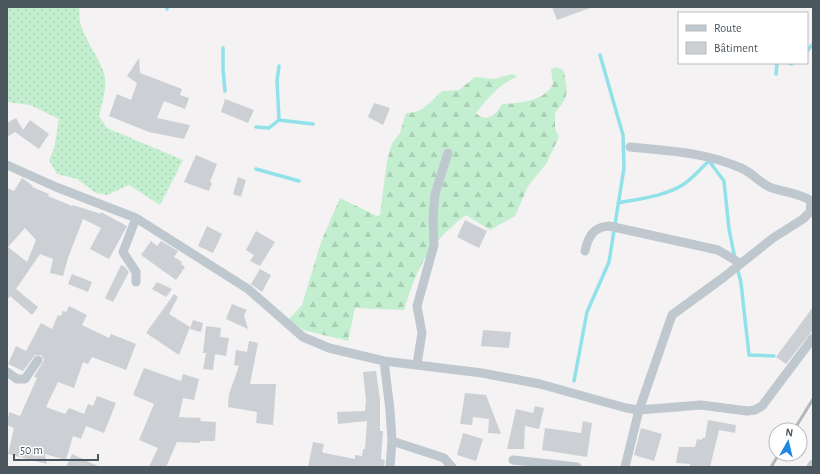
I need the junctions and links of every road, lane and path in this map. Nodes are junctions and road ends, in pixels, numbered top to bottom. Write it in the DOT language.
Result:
graph roads {
  1 [pos="630,147"];
  2 [pos="448,152"];
  3 [pos="7,165"];
  4 [pos="136,218"];
  5 [pos="585,251"];
  6 [pos="740,263"];
  7 [pos="136,282"];
  8 [pos="813,338"];
  9 [pos="38,360"];
  10 [pos="384,361"];
  11 [pos="417,364"];
  12 [pos="7,372"];
  13 [pos="639,410"];
  14 [pos="392,442"];
  15 [pos="513,460"];
  16 [pos="813,464"];
  17 [pos="390,467"];
  18 [pos="452,467"];
  19 [pos="577,467"];
  20 [pos="625,467"];
  21 [pos="812,467"];
  1 -- 6 [label="street"];
  2 -- 11 [label="street"];
  3 -- 4 [label="street"];
  4 -- 7 [label="street"];
  4 -- 10 [label="street"];
  5 -- 6 [label="street"];
  6 -- 13 [label="street"];
  8 -- 13 [label="street"];
  9 -- 12 [label="street"];
  10 -- 11 [label="street"];
  10 -- 14 [label="street"];
  11 -- 13 [label="street"];
  13 -- 20 [label="street"];
  14 -- 17 [label="street"];
  14 -- 18 [label="street"];
  15 -- 19 [label="street"];
  16 -- 21 [label="street"];
}
